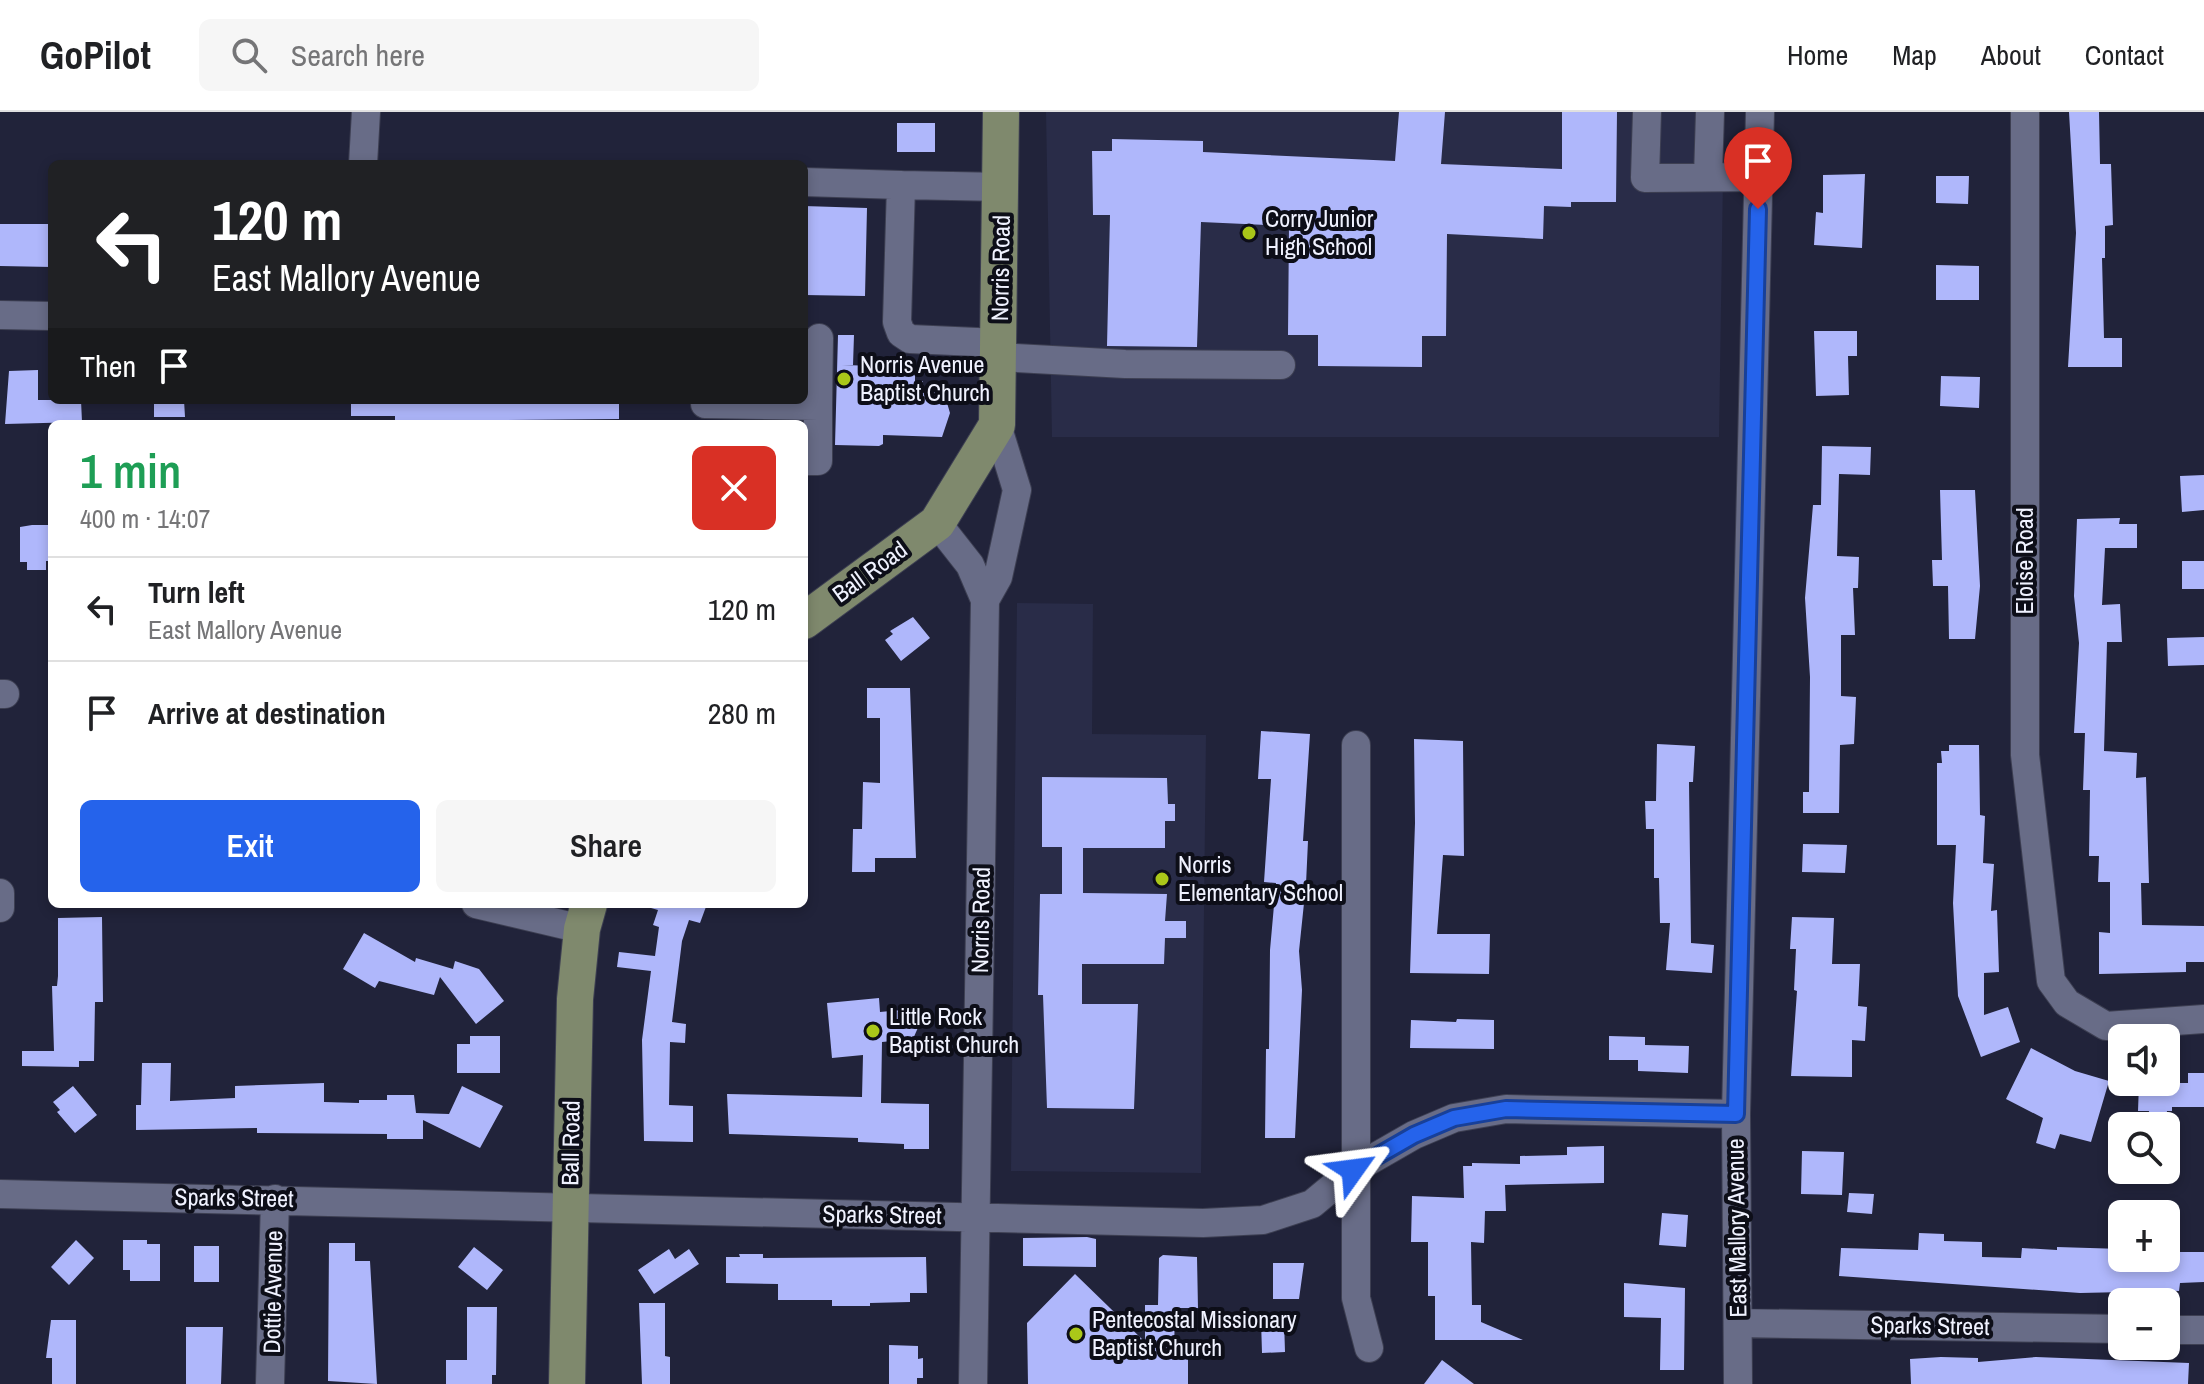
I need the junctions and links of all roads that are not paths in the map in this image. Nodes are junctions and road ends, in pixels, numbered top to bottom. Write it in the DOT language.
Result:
graph roads {
  1 [pos="366,112"];
  2 [pos="1001,112"];
  3 [pos="1647,112"];
  4 [pos="1710,112"];
  5 [pos="1760,112"];
  6 [pos="2025,112"];
  7 [pos="363,160"];
  8 [pos="1708,177"];
  9 [pos="1759,177"];
  10 [pos="808,182"];
  11 [pos="901,185"];
  12 [pos="1002,187"];
  13 [pos="0,315"];
  14 [pos="48,316"];
  15 [pos="819,338"];
  16 [pos="998,350"];
  17 [pos="1281,365"];
  18 [pos="818,406"];
  19 [pos="705,409"];
  20 [pos="997,425"];
  21 [pos="808,461"];
  22 [pos="937,523"];
  23 [pos="985,600"];
  24 [pos="808,618"];
  25 [pos="1356,745"];
  26 [pos="0,893"];
  27 [pos="0,908"];
  28 [pos="513,908"];
  29 [pos="586,916"];
  30 [pos="2204,1019"];
  31 [pos="1736,1114"];
  32 [pos="1353,1170"];
  33 [pos="0,1194"];
  34 [pos="275,1199"];
  35 [pos="569,1207"];
  36 [pos="977,1217"];
  37 [pos="1738,1323"];
  38 [pos="2108,1329"];
  39 [pos="2180,1330"];
  40 [pos="2204,1330"];
  41 [pos="1369,1348"];
  42 [pos="270,1384"];
  43 [pos="567,1384"];
  44 [pos="973,1384"];
  45 [pos="1738,1384"];
  1 -- 7 [label="street"];
  2 -- 12 [label="main road, Norris Road"];
  3 -- 8 [label="street"];
  4 -- 8 [label="street"];
  5 -- 9 [label="street, East Mallory Avenue"];
  6 -- 30 [label="street, Eloise Road"];
  8 -- 9 [label="street"];
  9 -- 31 [label="street, East Mallory Avenue"];
  10 -- 11 [label="street"];
  11 -- 12 [label="street"];
  11 -- 16 [label="street"];
  12 -- 16 [label="main road, Norris Road"];
  13 -- 14 [label="street"];
  15 -- 18 [label="street"];
  16 -- 17 [label="street"];
  16 -- 20 [label="main road, Norris Road"];
  18 -- 19 [label="street"];
  18 -- 21 [label="street"];
  20 -- 22 [label="main road"];
  20 -- 23 [label="street, Norris Road"];
  22 -- 23 [label="street, Norris Road"];
  22 -- 24 [label="main road, Ball Road"];
  23 -- 36 [label="street, Norris Road"];
  25 -- 32 [label="street"];
  26 -- 27 [label="street"];
  28 -- 29 [label="street"];
  29 -- 35 [label="main road, Ball Road"];
  31 -- 32 [label="street, Sparks Street"];
  31 -- 37 [label="street, East Mallory Avenue"];
  32 -- 36 [label="street, Sparks Street"];
  32 -- 41 [label="street"];
  33 -- 34 [label="street, Sparks Street"];
  34 -- 35 [label="street, Sparks Street"];
  34 -- 42 [label="street, Dottie Avenue"];
  35 -- 36 [label="street, Sparks Street"];
  35 -- 43 [label="main road, Ball Road"];
  36 -- 44 [label="street, Norris Road"];
  37 -- 38 [label="street, Sparks Street"];
  37 -- 45 [label="street, East Mallory Avenue"];
  39 -- 40 [label="street"];
}
